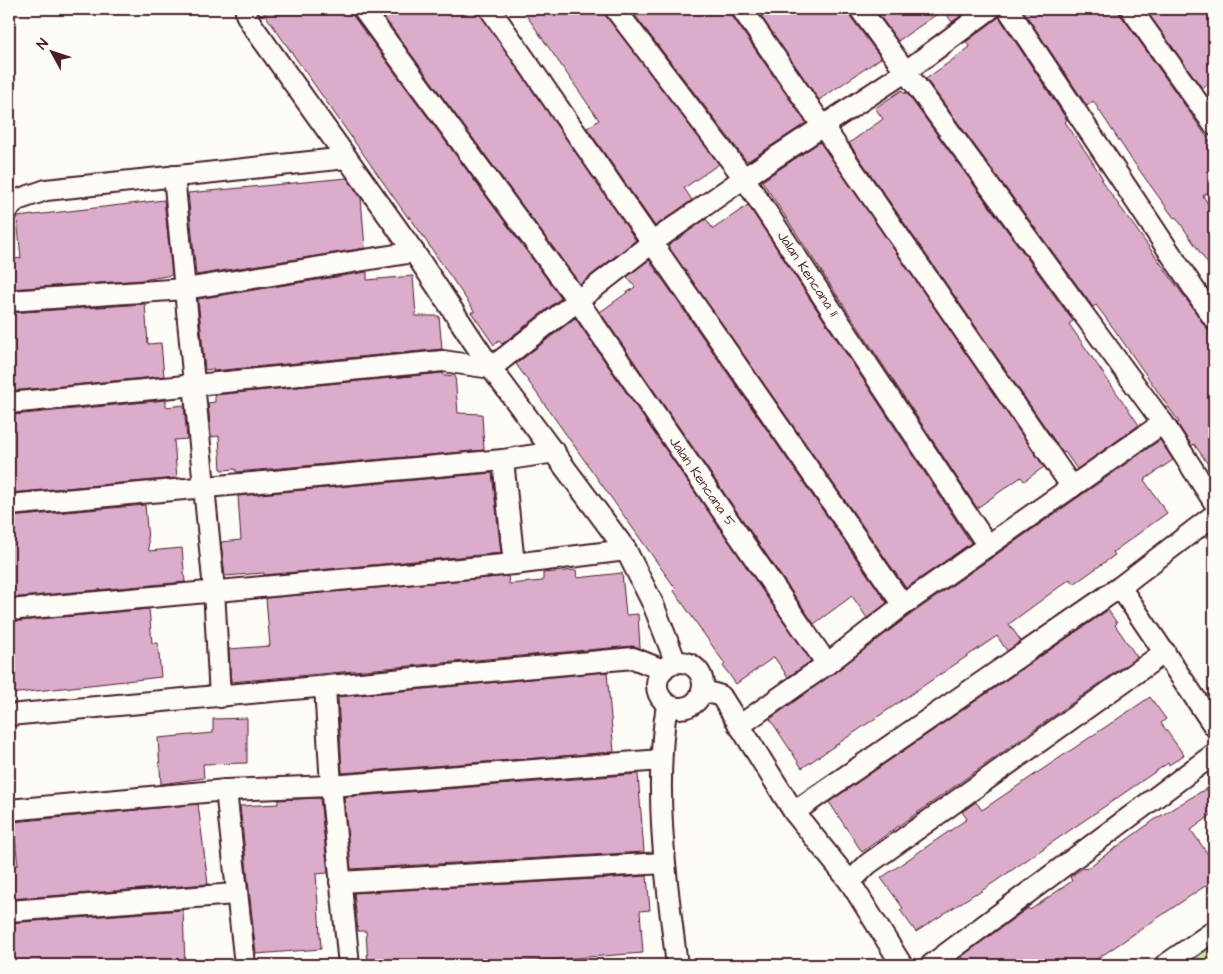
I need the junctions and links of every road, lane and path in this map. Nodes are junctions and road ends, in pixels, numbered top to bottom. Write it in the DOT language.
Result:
graph roads {
  1 [pos="246,9"];
  2 [pos="363,9"];
  3 [pos="490,9"];
  4 [pos="615,9"];
  5 [pos="742,9"];
  6 [pos="860,9"];
  7 [pos="990,9"];
  8 [pos="1008,9"];
  9 [pos="1131,9"];
  10 [pos="905,72"];
  11 [pos="824,125"];
  12 [pos="1214,125"];
  13 [pos="346,158"];
  14 [pos="174,176"];
  15 [pos="744,178"];
  16 [pos="9,208"];
  17 [pos="653,242"];
  18 [pos="414,252"];
  19 [pos="185,289"];
  20 [pos="9,301"];
  21 [pos="578,301"];
  22 [pos="1214,319"];
  23 [pos="491,368"];
  24 [pos="194,386"];
  25 [pos="9,403"];
  26 [pos="1163,423"];
  27 [pos="555,452"];
  28 [pos="503,460"];
  29 [pos="204,486"];
  30 [pos="1072,487"];
  31 [pos="1214,502"];
  32 [pos="9,505"];
  33 [pos="1214,515"];
  34 [pos="988,546"];
  35 [pos="626,550"];
  36 [pos="514,564"];
  37 [pos="1120,587"];
  38 [pos="214,590"];
  39 [pos="903,605"];
  40 [pos="9,610"];
  41 [pos="1165,652"];
  42 [pos="827,664"];
  43 [pos="670,666"];
  44 [pos="325,687"];
  45 [pos="702,690"];
  46 [pos="220,697"];
  47 [pos="667,705"];
  48 [pos="9,715"];
  49 [pos="739,726"];
  50 [pos="1214,726"];
  51 [pos="1214,754"];
  52 [pos="660,760"];
  53 [pos="331,786"];
  54 [pos="226,790"];
  55 [pos="9,810"];
  56 [pos="794,812"];
  57 [pos="664,863"];
  58 [pos="340,882"];
  59 [pos="850,882"];
  60 [pos="235,894"];
  61 [pos="9,911"];
  62 [pos="1214,930"];
  63 [pos="245,965"];
  64 [pos="349,965"];
  65 [pos="670,965"];
  66 [pos="677,965"];
  67 [pos="902,965"];
  68 [pos="932,965"];
  69 [pos="1165,965"];
  1 -- 13 [label="street"];
  2 -- 21 [label="street, Jalan Kencana 5"];
  3 -- 17 [label="street"];
  4 -- 15 [label="street, Jalan Kencana 11"];
  5 -- 11 [label="street"];
  6 -- 10 [label="street"];
  7 -- 10 [label="street"];
  8 -- 22 [label="street"];
  9 -- 12 [label="street"];
  10 -- 11 [label="street"];
  10 -- 26 [label="street"];
  11 -- 15 [label="street"];
  11 -- 30 [label="street"];
  13 -- 14 [label="street"];
  13 -- 18 [label="street"];
  14 -- 16 [label="street"];
  14 -- 19 [label="street"];
  15 -- 17 [label="street"];
  15 -- 34 [label="street, Jalan Kencana 11"];
  17 -- 21 [label="street"];
  17 -- 39 [label="street"];
  18 -- 19 [label="street"];
  18 -- 23 [label="street"];
  19 -- 20 [label="street"];
  19 -- 24 [label="street"];
  21 -- 23 [label="street"];
  21 -- 42 [label="street, Jalan Kencana 5"];
  23 -- 24 [label="street"];
  23 -- 27 [label="street"];
  24 -- 25 [label="street"];
  24 -- 29 [label="street"];
  26 -- 30 [label="street"];
  26 -- 31 [label="street"];
  27 -- 28 [label="street"];
  27 -- 35 [label="street"];
  28 -- 29 [label="street"];
  28 -- 36 [label="street"];
  29 -- 32 [label="street"];
  29 -- 38 [label="street"];
  30 -- 34 [label="street"];
  33 -- 37 [label="street"];
  34 -- 39 [label="street"];
  35 -- 36 [label="street"];
  35 -- 43 [label="street"];
  36 -- 38 [label="street"];
  37 -- 41 [label="street"];
  37 -- 56 [label="street"];
  38 -- 40 [label="street"];
  38 -- 46 [label="street"];
  39 -- 42 [label="street"];
  41 -- 50 [label="street"];
  41 -- 59 [label="street"];
  42 -- 49 [label="street"];
  43 -- 44 [label="street"];
  43 -- 45 [label="street"];
  43 -- 47 [label="street"];
  44 -- 46 [label="street"];
  44 -- 53 [label="street"];
  45 -- 47 [label="street"];
  45 -- 49 [label="street"];
  46 -- 48 [label="street"];
  47 -- 52 [label="street"];
  49 -- 56 [label="street"];
  51 -- 68 [label="street"];
  52 -- 53 [label="street"];
  52 -- 57 [label="street"];
  53 -- 54 [label="street"];
  53 -- 58 [label="street"];
  54 -- 55 [label="street"];
  54 -- 60 [label="street"];
  56 -- 59 [label="street"];
  57 -- 58 [label="street"];
  57 -- 66 [label="street"];
  58 -- 64 [label="street"];
  59 -- 67 [label="street"];
  60 -- 61 [label="street"];
  60 -- 63 [label="street"];
  62 -- 69 [label="street"];
  65 -- 66 [label="street"];
}
